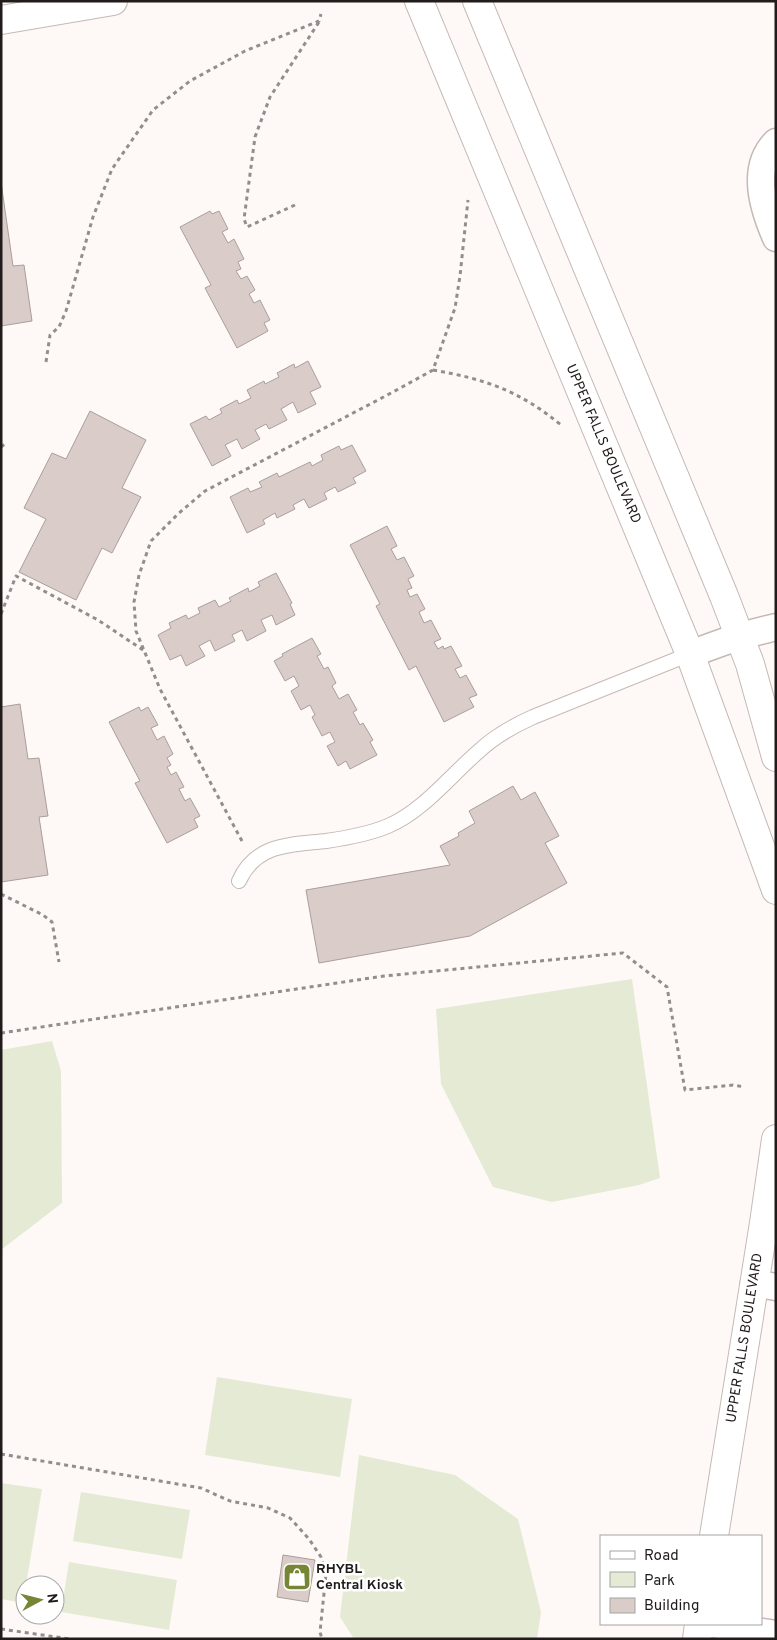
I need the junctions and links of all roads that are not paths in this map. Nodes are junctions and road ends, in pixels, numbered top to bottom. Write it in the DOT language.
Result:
graph roads {
  1 [pos="113,1"];
  2 [pos="419,1"];
  3 [pos="477,1"];
  4 [pos="1,20"];
  5 [pos="776,142"];
  6 [pos="776,238"];
  7 [pos="776,627"];
  8 [pos="740,636"];
  9 [pos="690,654"];
  10 [pos="776,757"];
  11 [pos="239,881"];
  12 [pos="776,890"];
  13 [pos="776,1139"];
  14 [pos="773,1180"];
  15 [pos="765,1285"];
  16 [pos="714,1535"];
  17 [pos="700,1625"];
  18 [pos="718,1625"];
  19 [pos="776,1634"];
  20 [pos="697,1639"];
  1 -- 4 [label="main road"];
  2 -- 9 [label="main road, UPPER FALLS BOULEVARD"];
  3 -- 8 [label="main road"];
  5 -- 6 [label="street"];
  7 -- 8 [label="street"];
  8 -- 9 [label="street"];
  8 -- 10 [label="main road"];
  9 -- 11 [label="lane"];
  9 -- 12 [label="main road, UPPER FALLS BOULEVARD"];
  13 -- 14 [label="main road, UPPER FALLS BOULEVARD"];
  14 -- 15 [label="main road, UPPER FALLS BOULEVARD"];
  15 -- 16 [label="main road, UPPER FALLS BOULEVARD"];
  17 -- 20 [label="main road"];
  18 -- 19 [label="street"];
}
